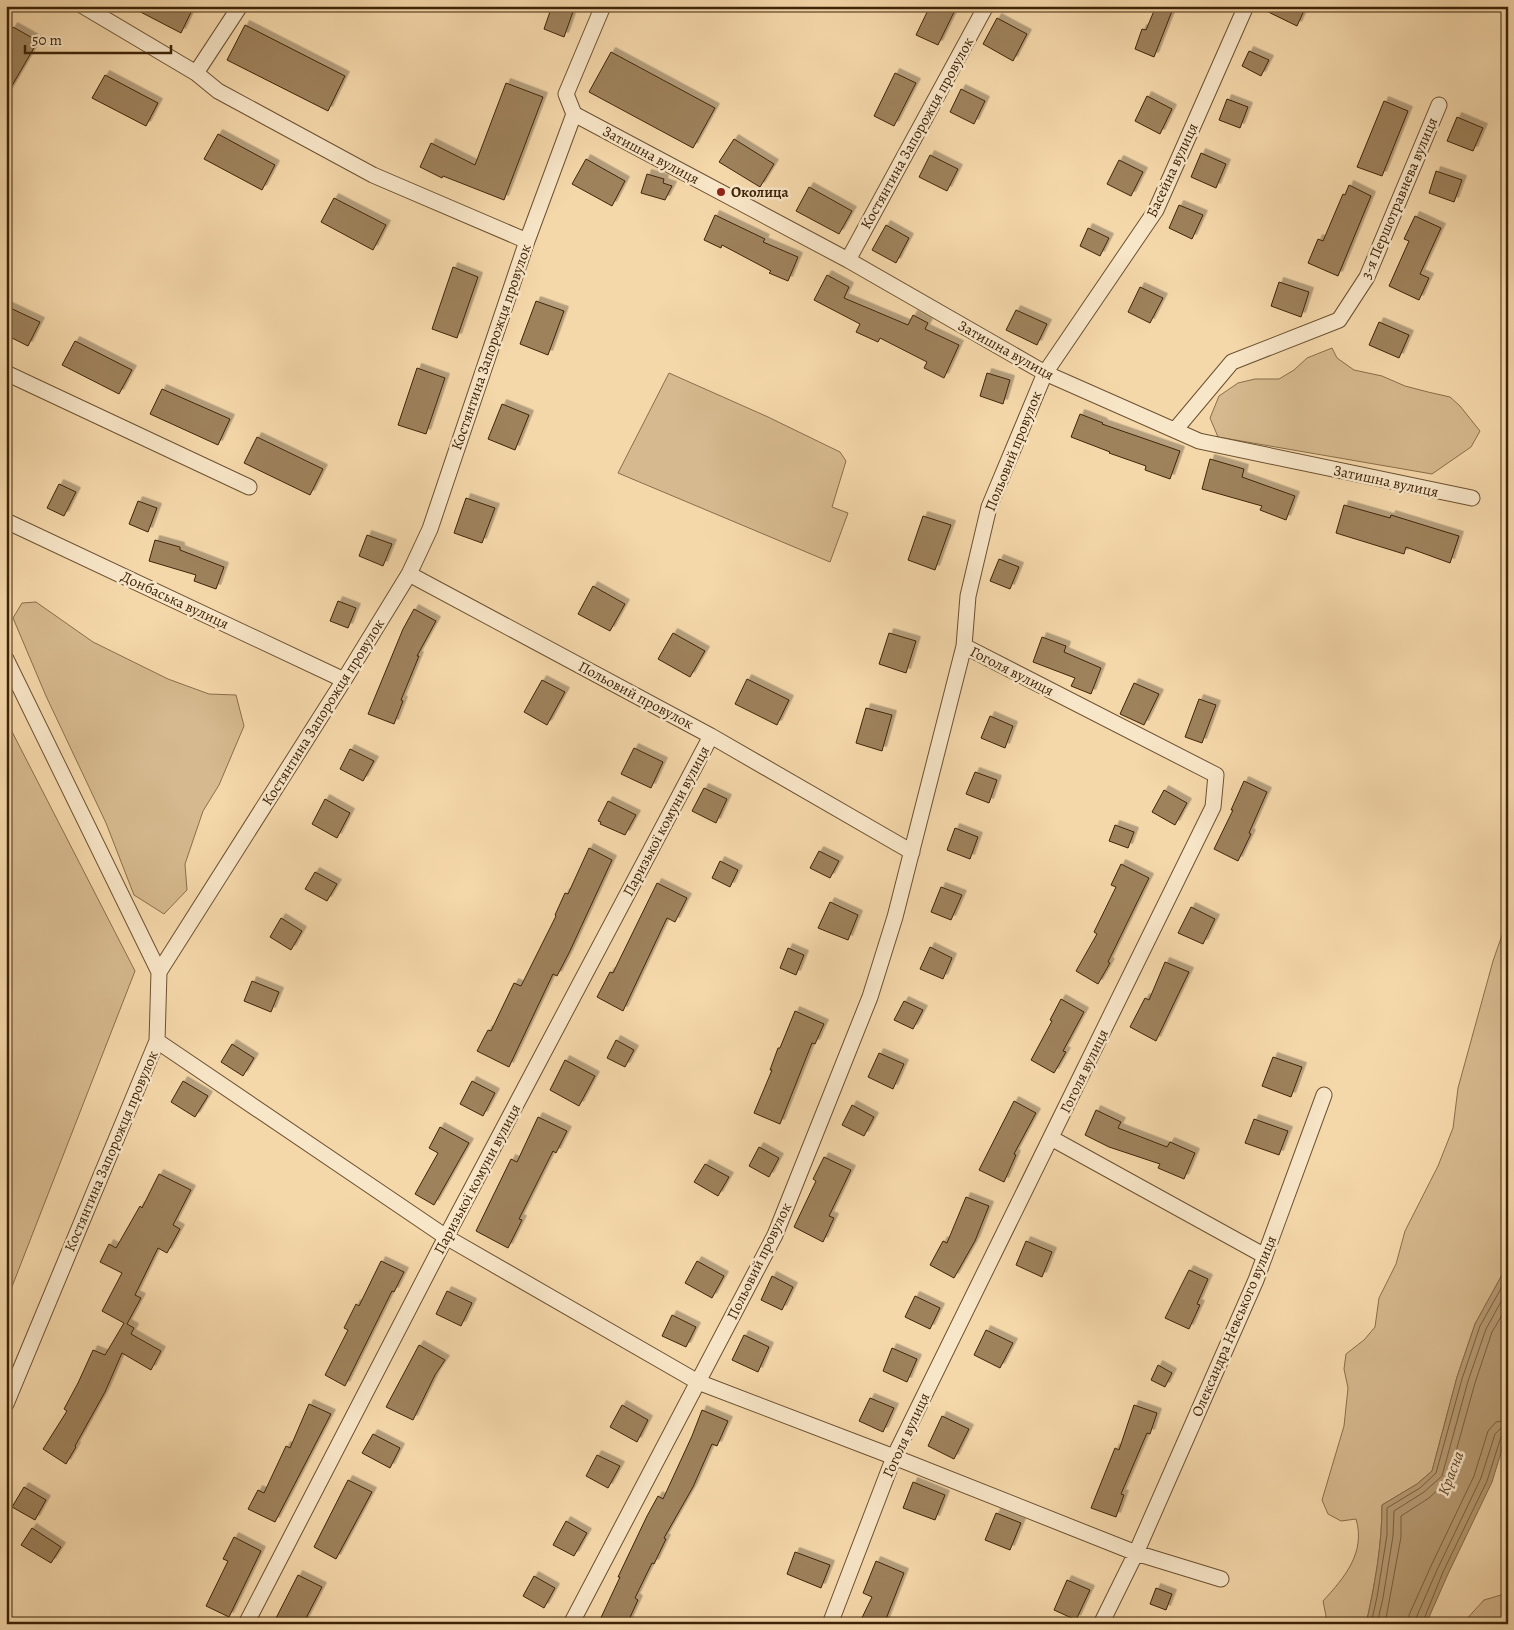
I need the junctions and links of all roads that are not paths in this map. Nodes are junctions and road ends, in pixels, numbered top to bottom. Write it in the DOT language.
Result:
graph roads {
  1 [pos="83,6"];
  2 [pos="240,6"];
  3 [pos="603,6"];
  4 [pos="986,6"];
  5 [pos="1246,6"];
  6 [pos="196,73"];
  7 [pos="1439,105"];
  8 [pos="574,114"];
  9 [pos="526,241"];
  10 [pos="848,260"];
  11 [pos="1045,373"];
  12 [pos="6,374"];
  13 [pos="1175,430"];
  14 [pos="249,487"];
  15 [pos="1472,498"];
  16 [pos="6,521"];
  17 [pos="409,574"];
  18 [pos="964,646"];
  19 [pos="6,659"];
  20 [pos="344,680"];
  21 [pos="711,736"];
  22 [pos="912,852"];
  23 [pos="159,972"];
  24 [pos="157,1041"];
  25 [pos="1324,1095"];
  26 [pos="1051,1138"];
  27 [pos="446,1237"];
  28 [pos="1265,1256"];
  29 [pos="698,1382"];
  30 [pos="6,1404"];
  31 [pos="894,1457"];
  32 [pos="1136,1553"];
  33 [pos="1221,1579"];
  34 [pos="246,1624"];
  35 [pos="571,1624"];
  36 [pos="830,1624"];
  37 [pos="1101,1624"];
  1 -- 6 [label="street"];
  2 -- 6 [label="street"];
  3 -- 8 [label="street"];
  4 -- 10 [label="street, Костянтина Запорожця провулок"];
  5 -- 11 [label="street, Басейна вулиця"];
  6 -- 9 [label="street"];
  7 -- 13 [label="street, 3-я Першотравнева вулиця"];
  8 -- 9 [label="street, Костянтина Запорожця провулок"];
  8 -- 10 [label="street, Затишна вулиця"];
  9 -- 17 [label="street, Костянтина Запорожця провулок"];
  10 -- 11 [label="street, Затишна вулиця"];
  11 -- 13 [label="street, Затишна вулиця"];
  11 -- 18 [label="street, Польовий провулок"];
  12 -- 14 [label="street"];
  13 -- 15 [label="street, Затишна вулиця"];
  16 -- 20 [label="street, Донбаська вулиця"];
  17 -- 20 [label="street, Костянтина Запорожця провулок"];
  17 -- 21 [label="street, Польовий провулок"];
  18 -- 22 [label="street, Польовий провулок"];
  18 -- 26 [label="street, Гоголя вулиця"];
  19 -- 23 [label="street"];
  20 -- 23 [label="street, Костянтина Запорожця провулок"];
  21 -- 22 [label="street, Польовий провулок"];
  21 -- 27 [label="street, Паризької комуни вулиця"];
  22 -- 29 [label="street, Польовий провулок"];
  23 -- 24 [label="street, Костянтина Запорожця провулок"];
  24 -- 27 [label="street"];
  24 -- 30 [label="street, Костянтина Запорожця провулок"];
  25 -- 28 [label="street, Олександра Невського вулиця"];
  26 -- 28 [label="street"];
  26 -- 31 [label="street, Гоголя вулиця"];
  27 -- 29 [label="street"];
  27 -- 34 [label="street, Паризької комуни вулиця"];
  28 -- 32 [label="street, Олександра Невського вулиця"];
  29 -- 31 [label="street"];
  29 -- 35 [label="street, Польовий провулок"];
  31 -- 32 [label="street"];
  31 -- 36 [label="street, Гоголя вулиця"];
  32 -- 33 [label="street"];
  32 -- 37 [label="street, Олександра Невського вулиця"];
}
